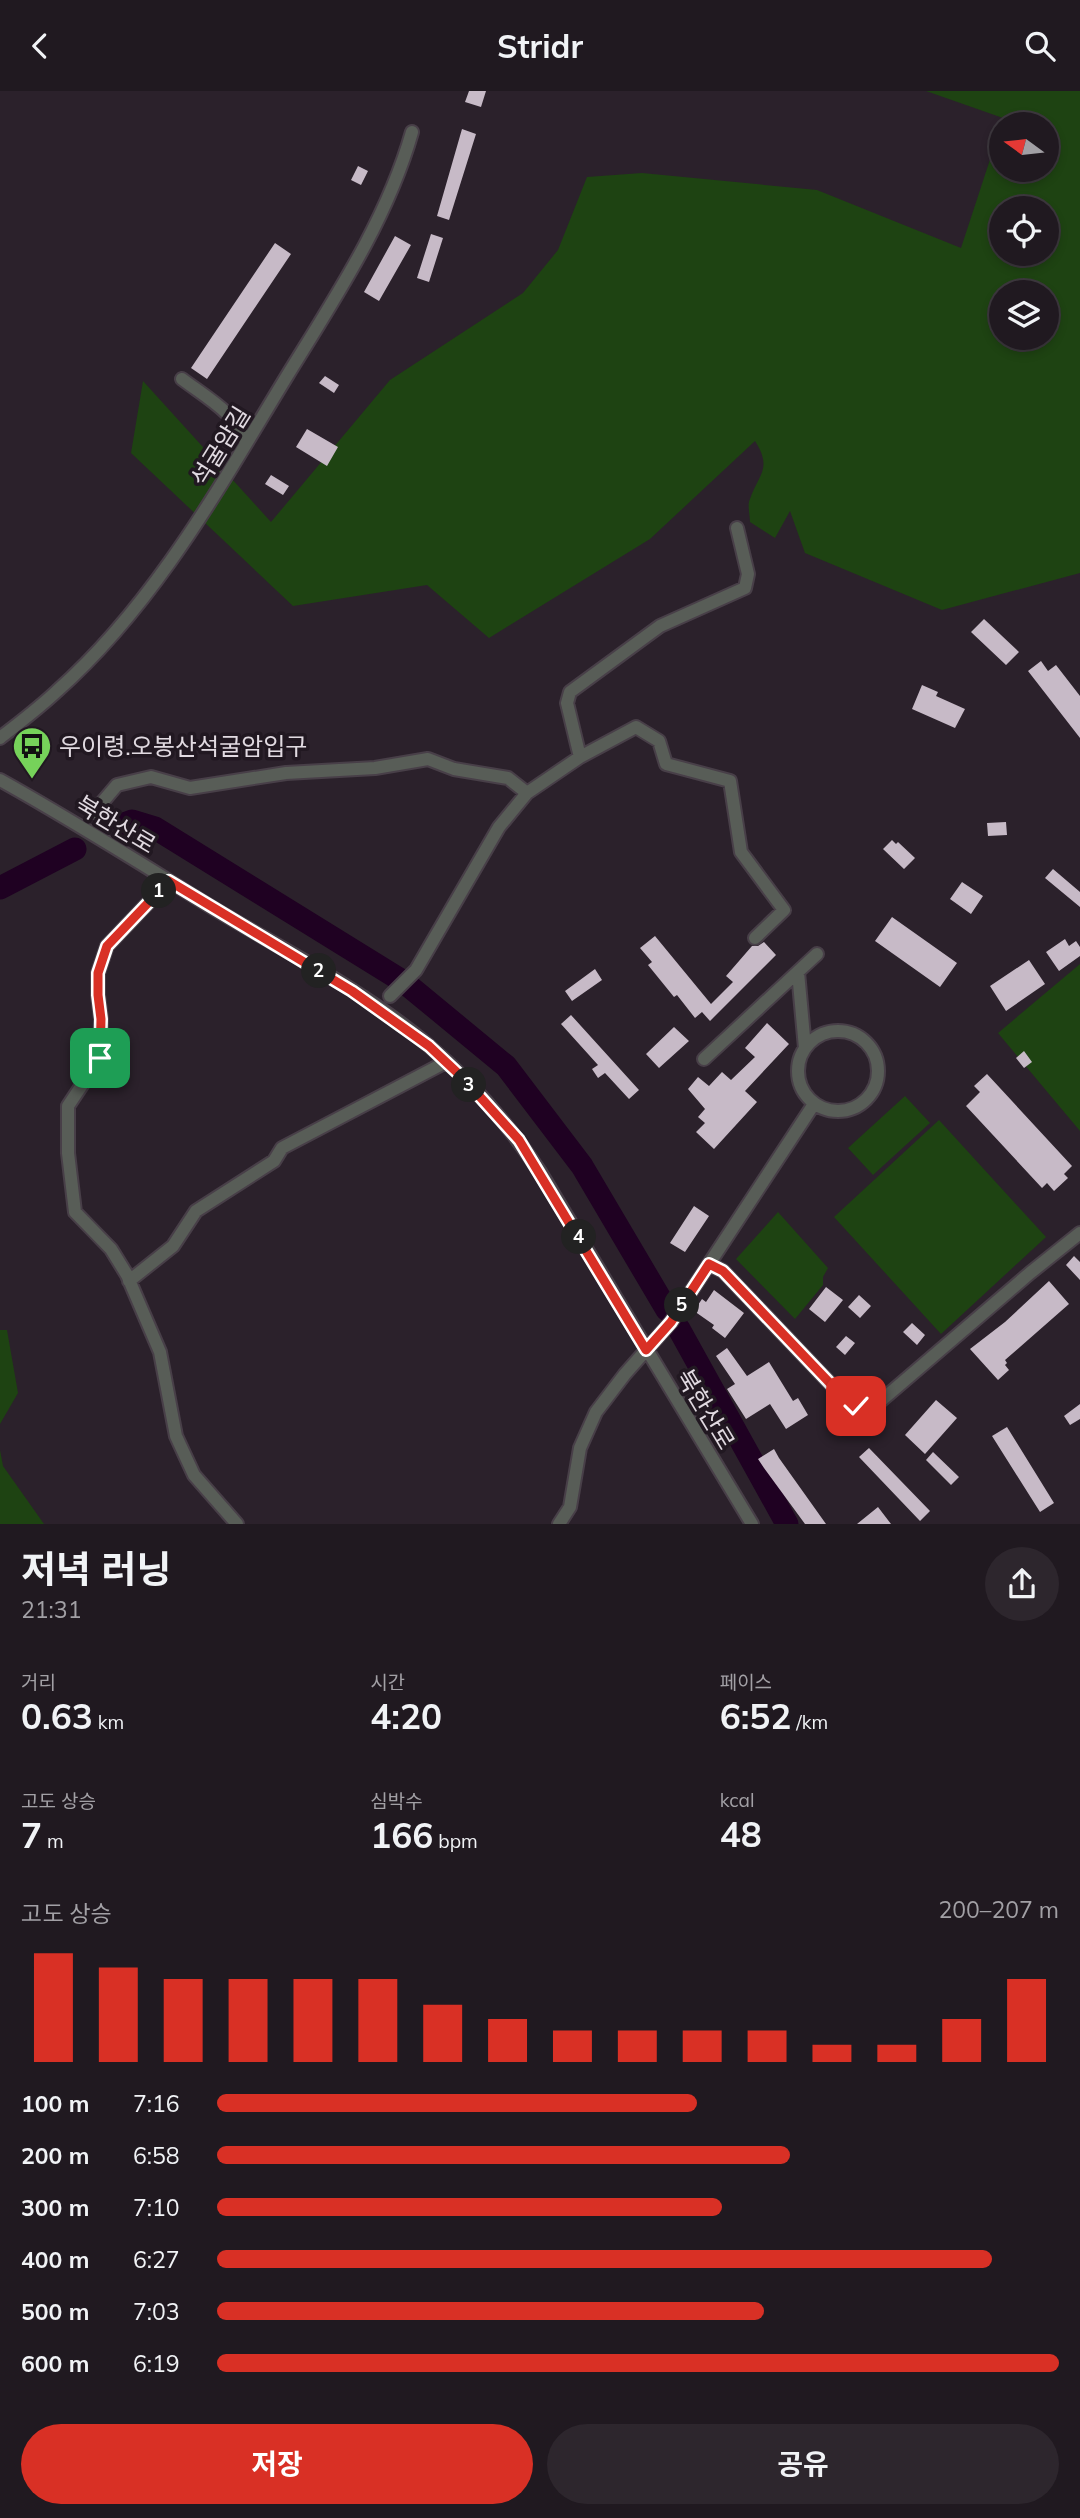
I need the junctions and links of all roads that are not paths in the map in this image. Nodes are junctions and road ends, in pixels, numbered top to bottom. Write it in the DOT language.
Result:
graph roads {
  1 [pos="412,132"];
  2 [pos="182,379"];
  3 [pos="246,443"];
  4 [pos="737,528"];
  5 [pos="0,738"];
  6 [pos="580,757"];
  7 [pos="0,781"];
  8 [pos="527,793"];
  9 [pos="94,812"];
  10 [pos="169,881"];
  11 [pos="755,938"];
  12 [pos="817,954"];
  13 [pos="798,972"];
  14 [pos="390,995"];
  15 [pos="805,1048"];
  16 [pos="704,1059"];
  17 [pos="446,1062"];
  18 [pos="814,1104"];
  19 [pos="1080,1233"];
  20 [pos="709,1264"];
  21 [pos="130,1281"];
  22 [pos="646,1350"];
  23 [pos="237,1524"];
  24 [pos="559,1524"];
  25 [pos="752,1524"];
  1 -- 3 [label="street, 석굴암길"];
  2 -- 3 [label="street"];
  3 -- 5 [label="street, 석굴암길"];
  4 -- 6 [label="street"];
  6 -- 8 [label="street"];
  6 -- 11 [label="street"];
  7 -- 10 [label="street, 북한산로"];
  8 -- 9 [label="street"];
  8 -- 14 [label="street"];
  10 -- 17 [label="street, 북한산로"];
  10 -- 21 [label="street"];
  12 -- 13 [label="street"];
  13 -- 15 [label="street"];
  13 -- 16 [label="street"];
  15 -- 18 [label="street"];
  15 -- 18 [label="street"];
  17 -- 21 [label="street"];
  17 -- 22 [label="street, 북한산로"];
  18 -- 20 [label="street"];
  19 -- 20 [label="street"];
  20 -- 22 [label="street"];
  21 -- 23 [label="street"];
  22 -- 24 [label="street"];
  22 -- 25 [label="street, 북한산로"];
}
